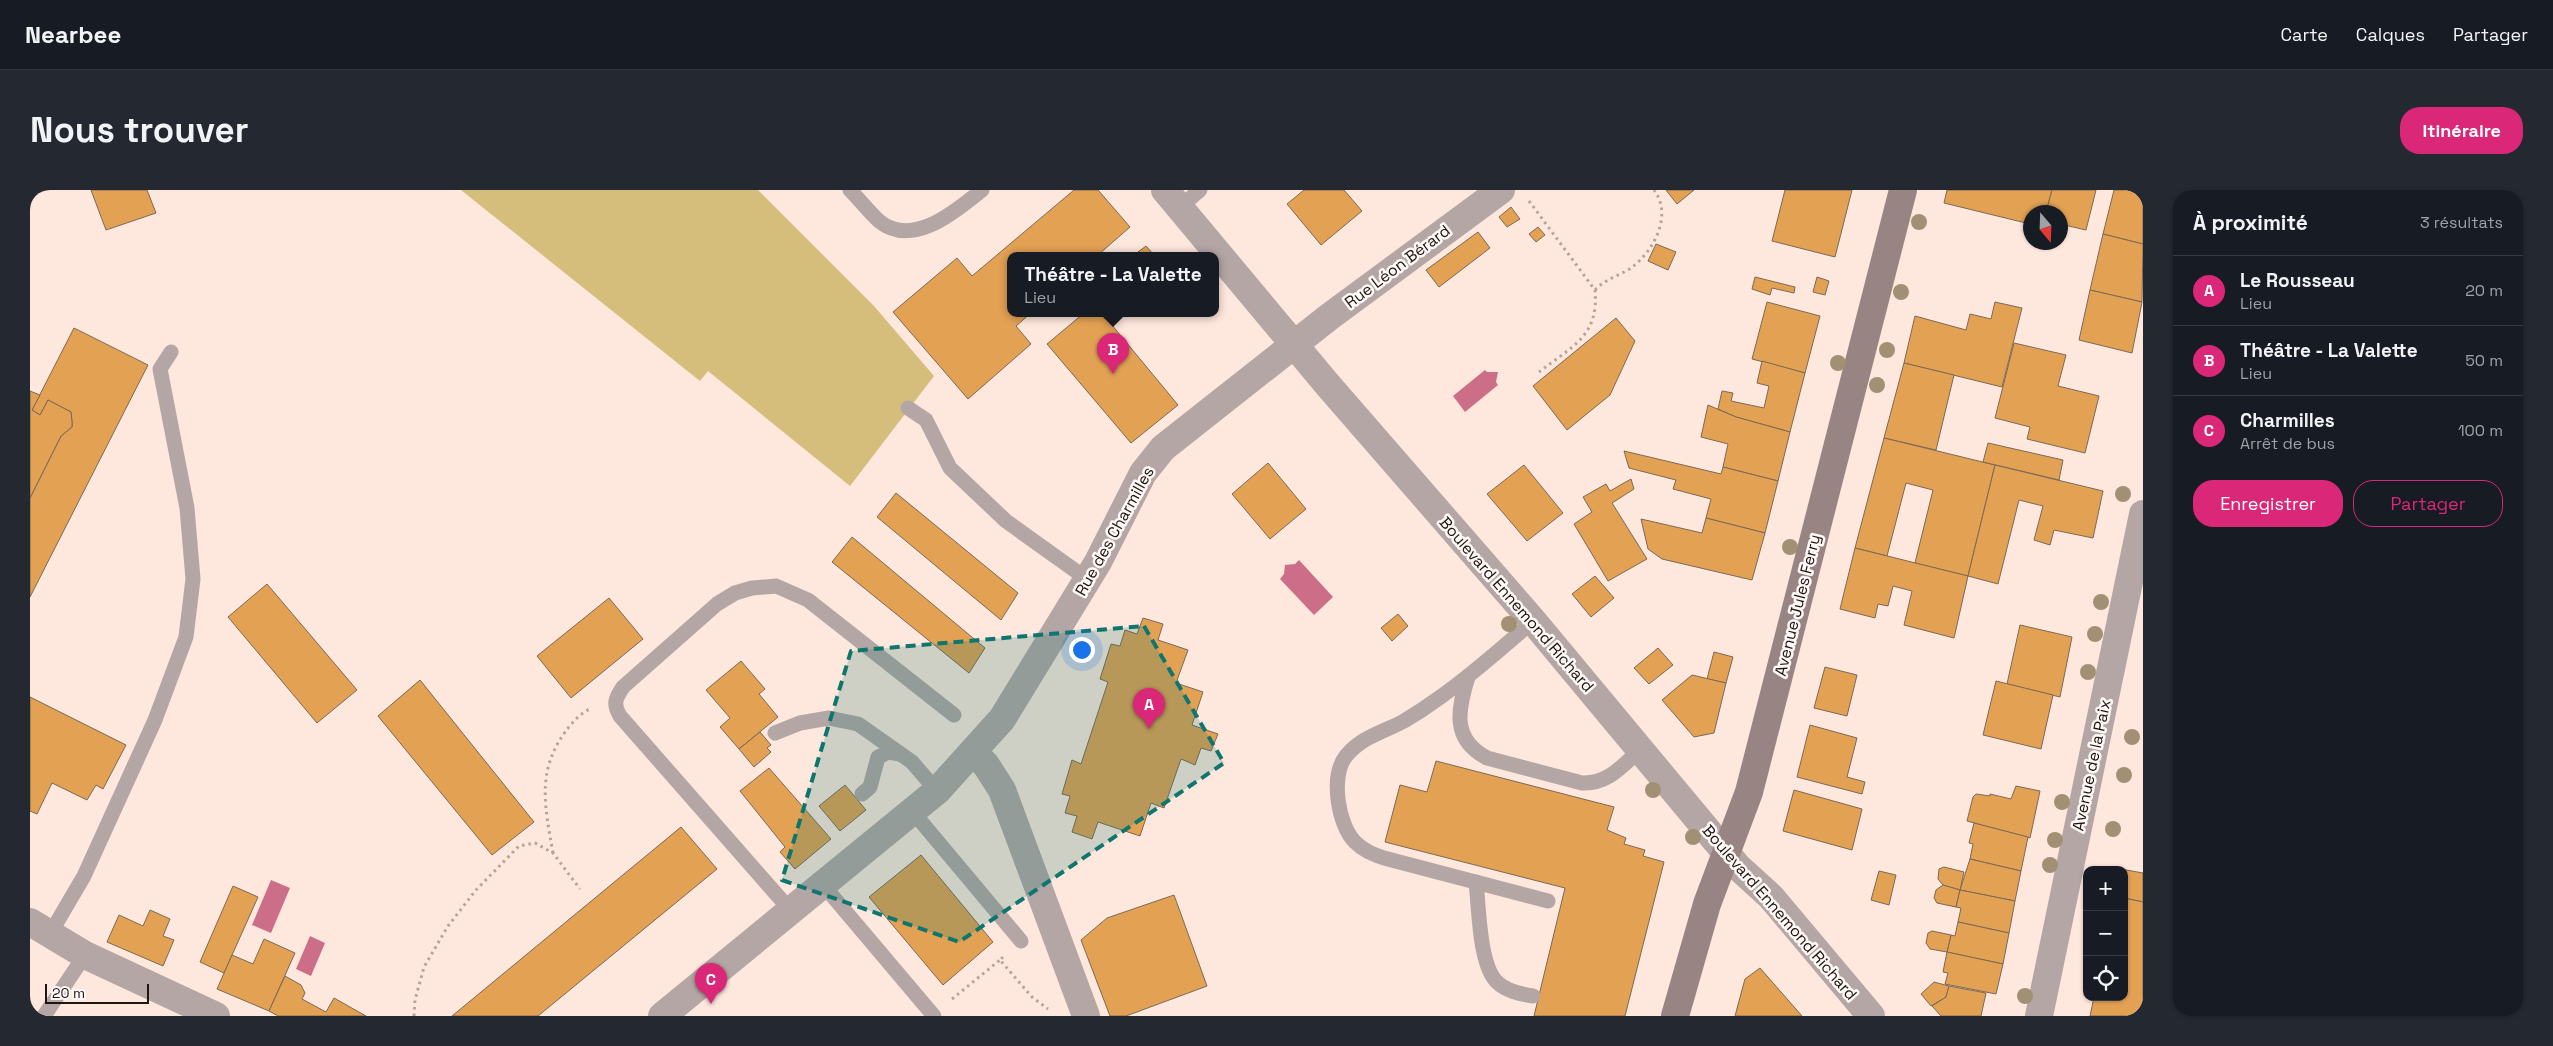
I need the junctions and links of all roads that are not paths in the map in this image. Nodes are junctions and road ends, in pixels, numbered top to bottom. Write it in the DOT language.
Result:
graph roads {
  1 [pos="850,190"];
  2 [pos="982,190"];
  3 [pos="1200,190"];
  4 [pos="1903,190"];
  5 [pos="1514,193"];
  6 [pos="1172,199"];
  7 [pos="1217,252"];
  8 [pos="1219,255"];
  9 [pos="1294,344"];
  10 [pos="171,352"];
  11 [pos="908,408"];
  12 [pos="2143,514"];
  13 [pos="1088,579"];
  14 [pos="1533,621"];
  15 [pos="1468,677"];
  16 [pos="954,715"];
  17 [pos="776,733"];
  18 [pos="1640,750"];
  19 [pos="973,752"];
  20 [pos="900,754"];
  21 [pos="937,791"];
  22 [pos="862,794"];
  23 [pos="913,812"];
  24 [pos="1725,851"];
  25 [pos="1476,882"];
  26 [pos="824,886"];
  27 [pos="1548,900"];
  28 [pos="792,912"];
  29 [pos="40,928"];
  30 [pos="1021,941"];
  31 [pos="85,955"];
  32 [pos="1532,996"];
  33 [pos="44,1016"];
  34 [pos="216,1016"];
  35 [pos="662,1016"];
  36 [pos="934,1016"];
  37 [pos="1086,1016"];
  38 [pos="1675,1016"];
  39 [pos="1871,1016"];
  40 [pos="2039,1016"];
  1 -- 2 [label="lane"];
  3 -- 6 [label="lane"];
  4 -- 24 [label="main road, Avenue Jules Ferry"];
  5 -- 9 [label="street, Rue Léon Bérard"];
  6 -- 7 [label="street, Boulevard Ennemond Richard"];
  8 -- 9 [label="street, Boulevard Ennemond Richard"];
  9 -- 13 [label="street, Rue des Charmilles"];
  9 -- 14 [label="street, Boulevard Ennemond Richard"];
  10 -- 29 [label="lane"];
  11 -- 13 [label="lane"];
  12 -- 40 [label="street, Avenue de la Paix"];
  13 -- 19 [label="street, Rue des Charmilles"];
  14 -- 15 [label="lane"];
  14 -- 18 [label="street, Boulevard Ennemond Richard"];
  15 -- 18 [label="lane"];
  15 -- 25 [label="lane"];
  16 -- 28 [label="lane"];
  17 -- 20 [label="lane"];
  18 -- 24 [label="street, Boulevard Ennemond Richard"];
  19 -- 21 [label="street, Rue des Charmilles"];
  19 -- 37 [label="street"];
  20 -- 21 [label="lane"];
  20 -- 22 [label="lane"];
  21 -- 23 [label="street, Rue des Charmilles"];
  23 -- 26 [label="street, Rue des Charmilles"];
  23 -- 30 [label="lane"];
  24 -- 38 [label="main road, Avenue Jules Ferry"];
  24 -- 39 [label="street, Boulevard Ennemond Richard"];
  25 -- 27 [label="lane"];
  25 -- 32 [label="lane"];
  26 -- 28 [label="street, Rue des Charmilles"];
  26 -- 36 [label="lane"];
  28 -- 35 [label="street, Rue des Charmilles"];
  29 -- 31 [label="street"];
  31 -- 33 [label="lane"];
  31 -- 34 [label="street"];
}
